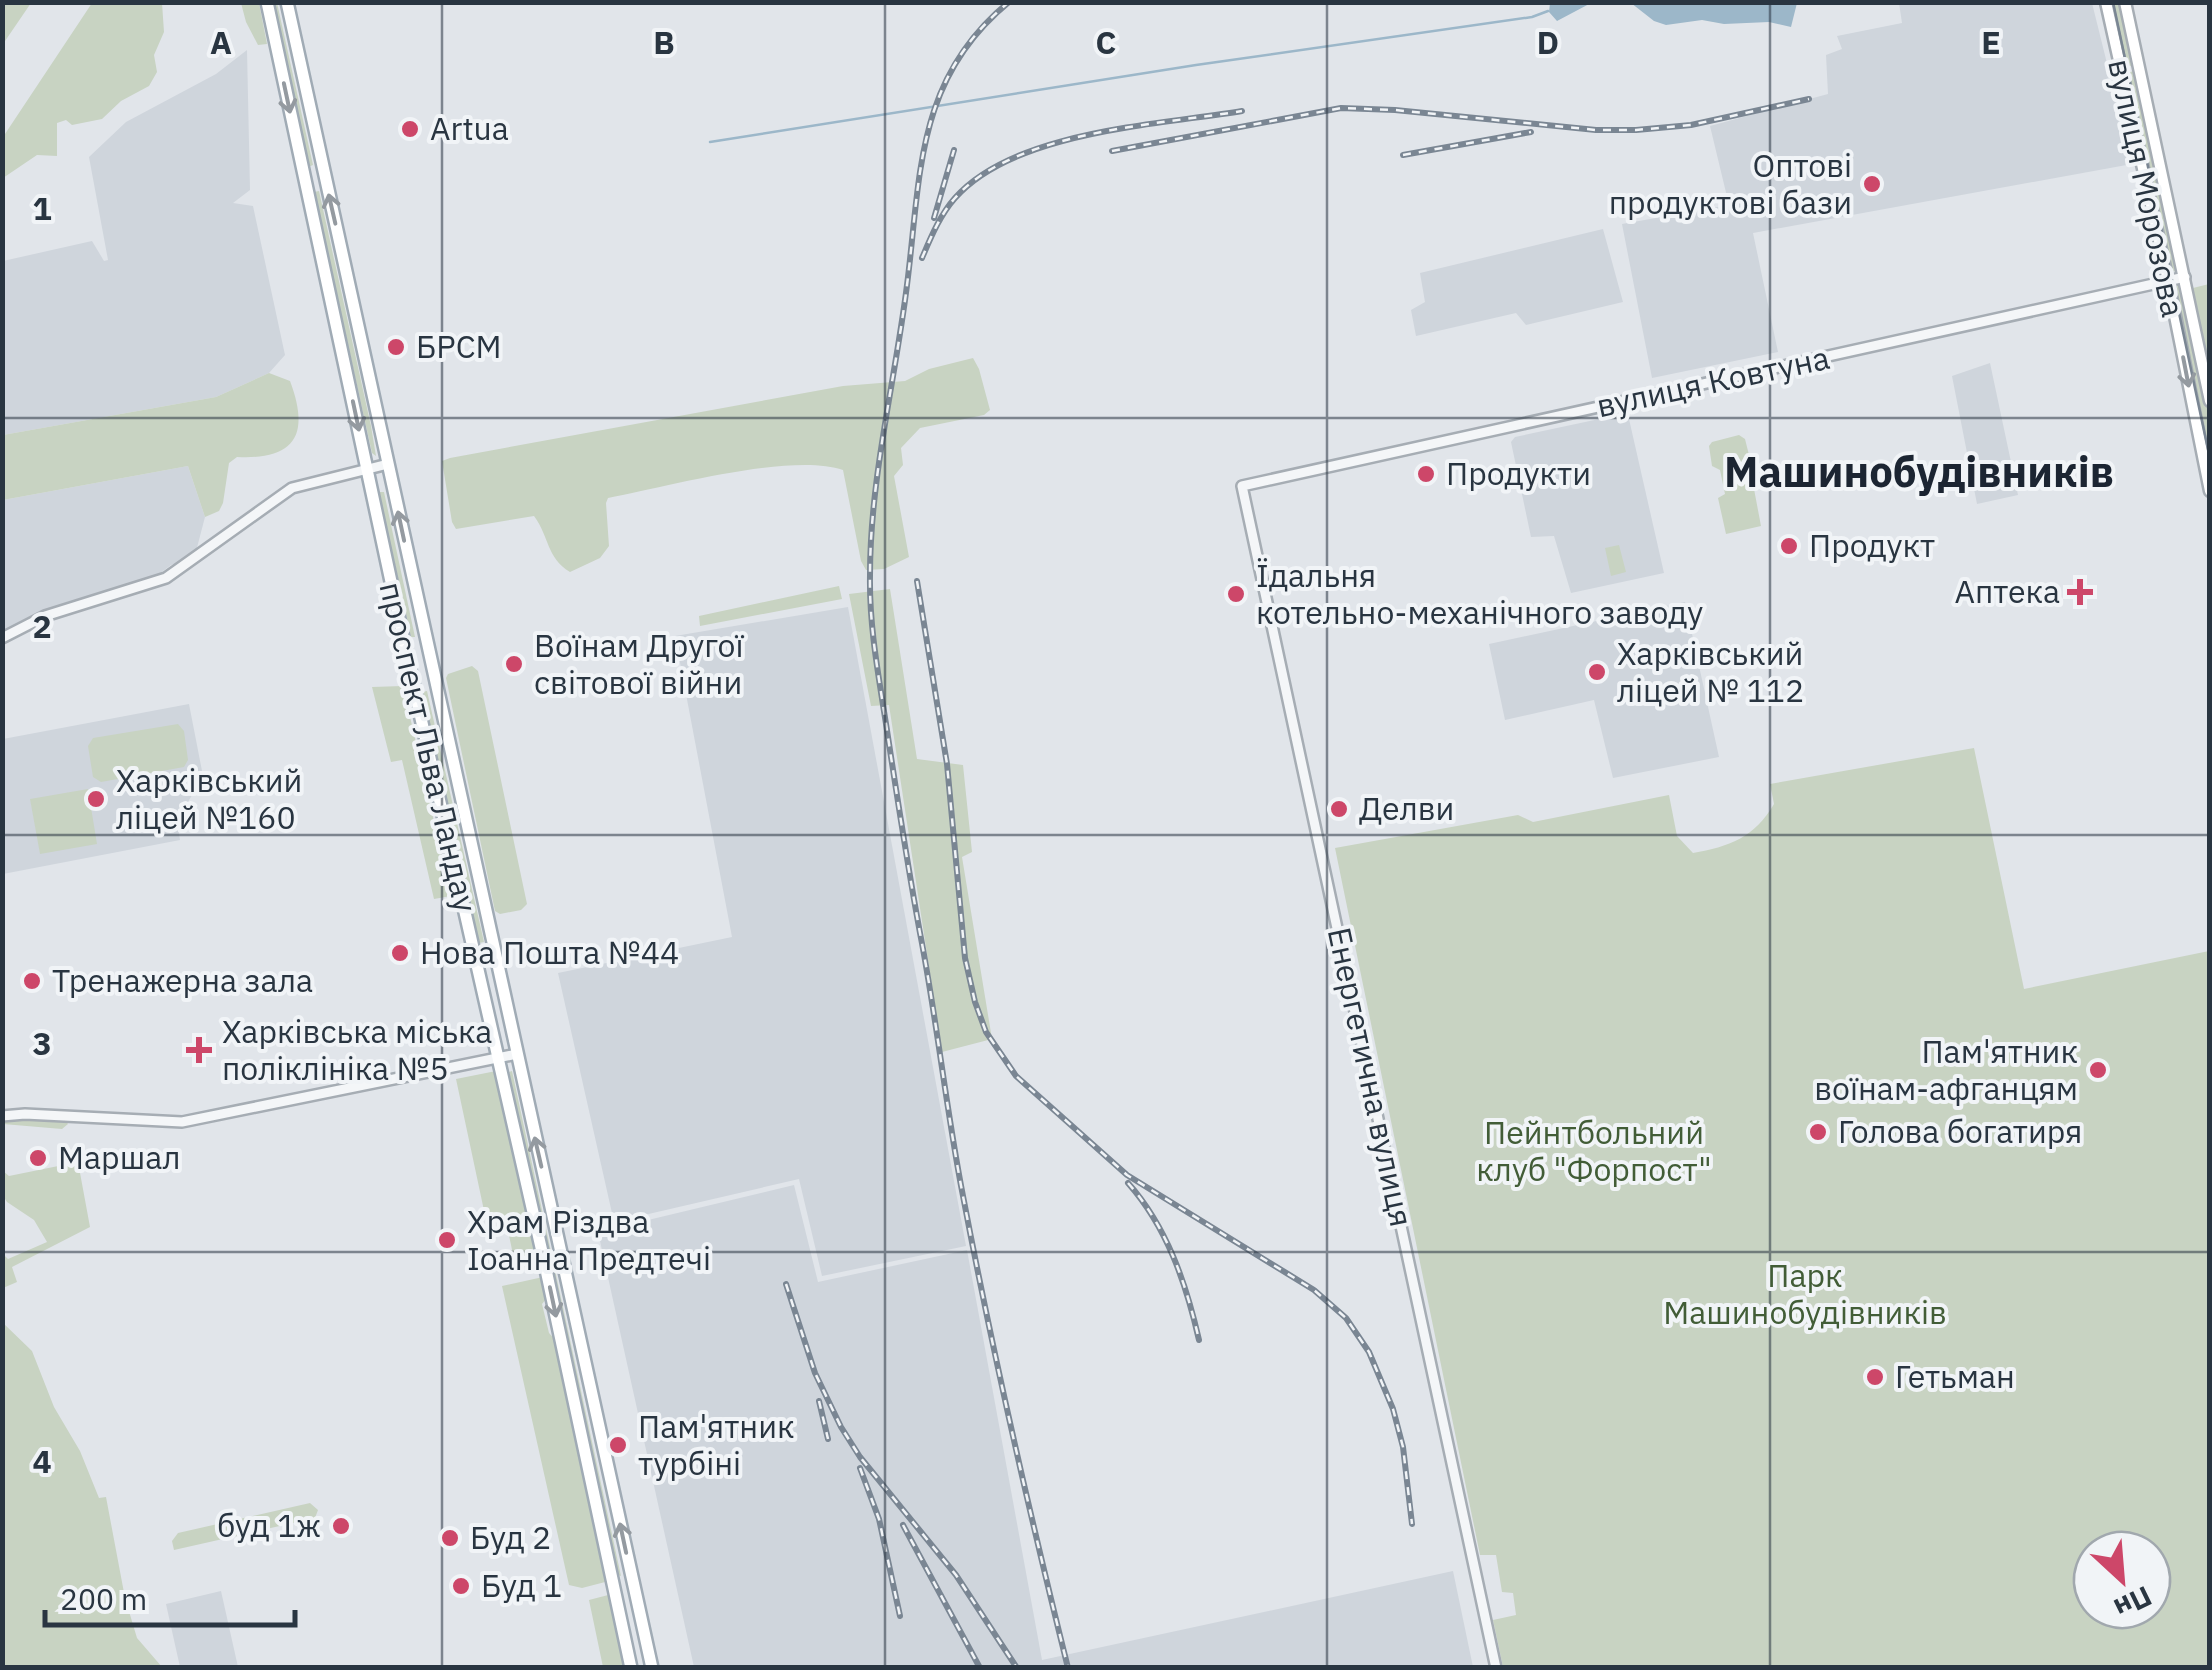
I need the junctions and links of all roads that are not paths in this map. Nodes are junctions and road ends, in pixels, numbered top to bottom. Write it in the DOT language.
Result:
graph roads {
  1 [pos="267,2"];
  2 [pos="287,2"];
  3 [pos="2106,2"];
  4 [pos="2125,2"];
  5 [pos="325,177"];
  6 [pos="305,182"];
  7 [pos="2185,277"];
  8 [pos="2168,281"];
  9 [pos="2210,401"];
  10 [pos="388,464"];
  11 [pos="367,468"];
  12 [pos="1242,486"];
  13 [pos="2210,492"];
  14 [pos="2,638"];
  15 [pos="510,1024"];
  16 [pos="492,1029"];
  17 [pos="516,1054"];
  18 [pos="498,1058"];
  19 [pos="2,1116"];
  20 [pos="633,1585"];
  21 [pos="615,1589"];
  22 [pos="632,1668"];
  23 [pos="652,1668"];
  24 [pos="1496,1668"];
  1 -- 6 [label="main road, проспект Льва Ландау, one-way"];
  2 -- 5 [label="main road, проспект Льва Ландау"];
  3 -- 8 [label="main road, вулиця Морозова"];
  4 -- 7 [label="main road, вулиця Морозова"];
  5 -- 6 [label="main road"];
  10 -- 5 [label="main road, проспект Льва Ландау, one-way"];
  6 -- 11 [label="main road, проспект Льва Ландау, one-way"];
  7 -- 8 [label="street, вулиця Ковтуна"];
  7 -- 9 [label="main road, вулиця Морозова"];
  8 -- 12 [label="street, вулиця Ковтуна"];
  8 -- 13 [label="main road, вулиця Морозова, one-way"];
  10 -- 11 [label="street"];
  15 -- 10 [label="main road, проспект Льва Ландау, one-way"];
  11 -- 14 [label="street"];
  11 -- 16 [label="main road, проспект Льва Ландау"];
  12 -- 24 [label="street, Енергетична вулиця"];
  15 -- 16 [label="main road"];
  15 -- 17 [label="main road, проспект Льва Ландау"];
  16 -- 18 [label="main road, проспект Льва Ландау"];
  17 -- 18 [label="street"];
  20 -- 17 [label="main road, проспект Льва Ландау, one-way"];
  18 -- 19 [label="street"];
  18 -- 21 [label="main road, проспект Льва Ландау, one-way"];
  20 -- 21 [label="main road"];
  20 -- 23 [label="main road, проспект Льва Ландау"];
  21 -- 22 [label="main road, проспект Льва Ландау"];
}
